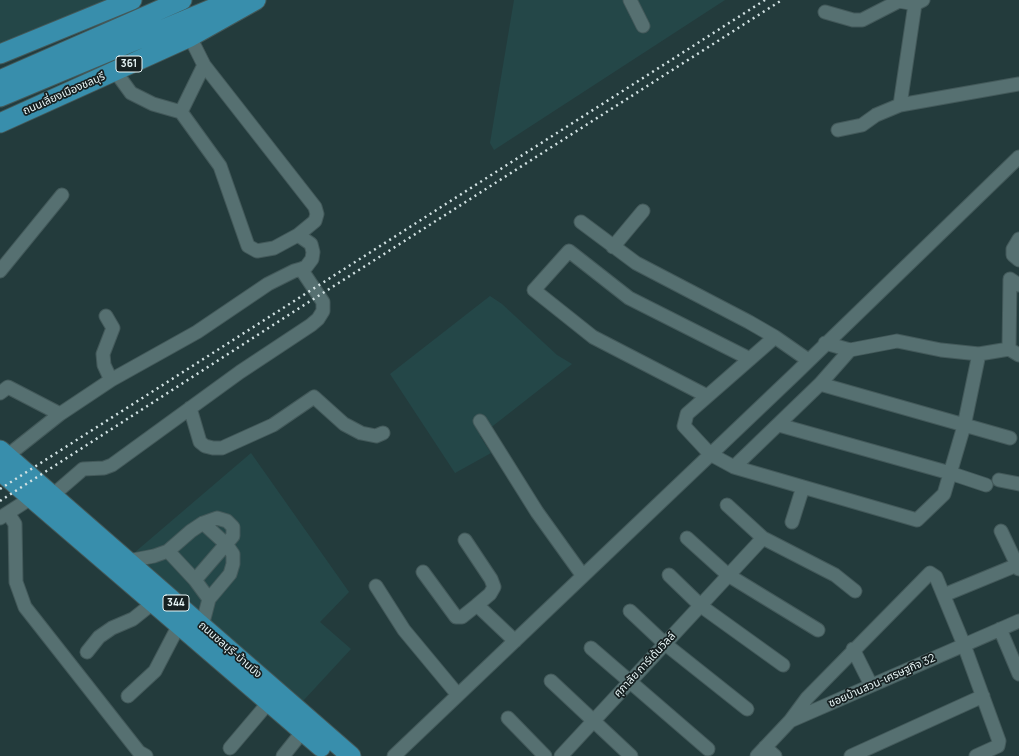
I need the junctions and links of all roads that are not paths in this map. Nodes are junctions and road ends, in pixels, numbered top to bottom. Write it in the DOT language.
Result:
graph roads {
  1 [pos="132,0"];
  2 [pos="182,0"];
  3 [pos="233,0"];
  4 [pos="256,0"];
  5 [pos="630,0"];
  6 [pos="919,2"];
  7 [pos="825,12"];
  8 [pos="643,26"];
  9 [pos="190,37"];
  10 [pos="0,54"];
  11 [pos="75,56"];
  12 [pos="204,65"];
  13 [pos="115,71"];
  14 [pos="0,80"];
  15 [pos="1019,84"];
  16 [pos="0,97"];
  17 [pos="900,105"];
  18 [pos="181,112"];
  19 [pos="0,123"];
  20 [pos="838,130"];
  21 [pos="1019,157"];
  22 [pos="62,195"];
  23 [pos="643,211"];
  24 [pos="581,222"];
  25 [pos="298,235"];
  26 [pos="1019,239"];
  27 [pos="613,247"];
  28 [pos="1019,260"];
  29 [pos="1,269"];
  30 [pos="301,269"];
  31 [pos="1019,285"];
  32 [pos="106,316"];
  33 [pos="775,337"];
  34 [pos="826,343"];
  35 [pos="850,350"];
  36 [pos="1014,352"];
  37 [pos="979,354"];
  38 [pos="750,359"];
  39 [pos="808,360"];
  40 [pos="111,380"];
  41 [pos="820,384"];
  42 [pos="0,393"];
  43 [pos="708,396"];
  44 [pos="190,408"];
  45 [pos="60,414"];
  46 [pos="480,421"];
  47 [pos="779,425"];
  48 [pos="964,426"];
  49 [pos="383,433"];
  50 [pos="1010,438"];
  51 [pos="710,454"];
  52 [pos="2,459"];
  53 [pos="734,467"];
  54 [pos="950,473"];
  55 [pos="999,480"];
  56 [pos="1017,481"];
  57 [pos="986,485"];
  58 [pos="803,487"];
  59 [pos="53,496"];
  60 [pos="31,498"];
  61 [pos="727,505"];
  62 [pos="4,516"];
  63 [pos="792,522"];
  64 [pos="203,523"];
  65 [pos="1001,531"];
  66 [pos="687,538"];
  67 [pos="763,538"];
  68 [pos="465,540"];
  69 [pos="226,544"];
  70 [pos="168,551"];
  71 [pos="128,561"];
  72 [pos="1018,567"];
  73 [pos="423,572"];
  74 [pos="669,574"];
  75 [pos="728,575"];
  76 [pos="583,576"];
  77 [pos="195,580"];
  78 [pos="376,586"];
  79 [pos="855,591"];
  80 [pos="944,595"];
  81 [pos="209,599"];
  82 [pos="153,603"];
  83 [pos="477,605"];
  84 [pos="701,606"];
  85 [pos="630,611"];
  86 [pos="1019,621"];
  87 [pos="179,625"];
  88 [pos="202,626"];
  89 [pos="1000,629"];
  90 [pos="818,630"];
  91 [pos="515,641"];
  92 [pos="664,644"];
  93 [pos="964,645"];
  94 [pos="591,648"];
  95 [pos="853,649"];
  96 [pos="87,652"];
  97 [pos="783,665"];
  98 [pos="1019,674"];
  99 [pos="551,681"];
  100 [pos="630,681"];
  101 [pos="871,685"];
  102 [pos="458,695"];
  103 [pos="128,696"];
  104 [pos="983,696"];
  105 [pos="269,702"];
  106 [pos="747,709"];
  107 [pos="508,718"];
  108 [pos="593,721"];
  109 [pos="790,721"];
  110 [pos="302,731"];
  111 [pos="230,748"];
  112 [pos="708,749"];
  113 [pos="766,753"];
  114 [pos="146,756"];
  115 [pos="283,756"];
  116 [pos="331,756"];
  117 [pos="351,756"];
  118 [pos="394,756"];
  119 [pos="545,756"];
  120 [pos="561,756"];
  121 [pos="631,756"];
  122 [pos="851,756"];
  123 [pos="976,756"];
  1 -- 10 [label="highway"];
  2 -- 11 [label="highway, ถนนเลี่ยงเมืองชลบุรี / 361"];
  3 -- 11 [label="highway, ถนนเลี่ยงเมืองชลบุรี / 361"];
  4 -- 9 [label="highway, ถนนเลี่ยงเมืองชลบุรี / 361"];
  5 -- 8 [label="street"];
  6 -- 7 [label="street"];
  6 -- 17 [label="street"];
  9 -- 12 [label="street"];
  9 -- 13 [label="highway, ถนนเลี่ยงเมืองชลบุรี / 361"];
  11 -- 14 [label="highway, ถนนเลี่ยงเมืองชลบุรี / 361"];
  11 -- 16 [label="highway, ถนนเลี่ยงเมืองชลบุรี / 361"];
  12 -- 18 [label="street"];
  12 -- 25 [label="street"];
  13 -- 18 [label="street"];
  13 -- 19 [label="highway, ถนนเลี่ยงเมืองชลบุรี / 361"];
  15 -- 17 [label="street"];
  17 -- 20 [label="street"];
  18 -- 25 [label="street"];
  21 -- 34 [label="street"];
  22 -- 29 [label="street"];
  23 -- 27 [label="street"];
  24 -- 27 [label="street"];
  25 -- 30 [label="street"];
  26 -- 28 [label="street"];
  27 -- 33 [label="street"];
  30 -- 40 [label="street"];
  30 -- 44 [label="street"];
  31 -- 36 [label="street"];
  32 -- 40 [label="street"];
  33 -- 38 [label="street"];
  33 -- 39 [label="street"];
  34 -- 35 [label="street"];
  34 -- 39 [label="street"];
  35 -- 37 [label="street"];
  35 -- 41 [label="street"];
  36 -- 37 [label="street"];
  37 -- 48 [label="street"];
  38 -- 43 [label="street"];
  38 -- 43 [label="street"];
  39 -- 51 [label="street"];
  40 -- 45 [label="street"];
  41 -- 47 [label="street"];
  41 -- 48 [label="street"];
  42 -- 45 [label="street"];
  43 -- 51 [label="street"];
  44 -- 49 [label="street"];
  44 -- 59 [label="street"];
  45 -- 52 [label="street"];
  46 -- 76 [label="street"];
  47 -- 53 [label="street"];
  47 -- 54 [label="street"];
  48 -- 50 [label="street"];
  48 -- 54 [label="street"];
  51 -- 53 [label="street"];
  51 -- 76 [label="street"];
  52 -- 59 [label="highway, ถนนชลบุรี-บ้านบึง / 344"];
  52 -- 60 [label="highway, ถนนชลบุรี-บ้านบึง / 344"];
  53 -- 58 [label="street"];
  54 -- 57 [label="street"];
  54 -- 58 [label="street"];
  55 -- 56 [label="street"];
  58 -- 63 [label="street"];
  59 -- 71 [label="highway, ถนนชลบุรี-บ้านบึง / 344"];
  60 -- 62 [label="street"];
  60 -- 82 [label="highway, ถนนชลบุรี-บ้านบึง / 344"];
  61 -- 67 [label="street"];
  62 -- 114 [label="street"];
  64 -- 69 [label="street"];
  64 -- 69 [label="street"];
  64 -- 70 [label="street"];
  65 -- 72 [label="street"];
  66 -- 75 [label="street"];
  67 -- 75 [label="street, ศุภาลัย การ์เด้นวิลล์"];
  67 -- 79 [label="street"];
  68 -- 83 [label="street"];
  69 -- 77 [label="street"];
  69 -- 81 [label="street"];
  70 -- 71 [label="street"];
  70 -- 77 [label="street"];
  71 -- 88 [label="highway, ถนนชลบุรี-บ้านบึง / 344"];
  72 -- 80 [label="street"];
  73 -- 83 [label="street"];
  74 -- 84 [label="street"];
  75 -- 84 [label="street, ศุภาลัย การ์เด้นวิลล์"];
  75 -- 90 [label="street"];
  76 -- 91 [label="street"];
  77 -- 81 [label="street"];
  78 -- 102 [label="street"];
  80 -- 93 [label="street"];
  80 -- 95 [label="street"];
  81 -- 88 [label="street"];
  82 -- 87 [label="highway, ถนนชลบุรี-บ้านบึง / 344"];
  82 -- 96 [label="street"];
  83 -- 91 [label="street"];
  84 -- 92 [label="street, ศุภาลัย การ์เด้นวิลล์"];
  84 -- 97 [label="street"];
  85 -- 92 [label="street"];
  86 -- 89 [label="street, ซอยบ้านสวน-เศรษฐกิจ 32"];
  87 -- 103 [label="street"];
  87 -- 105 [label="highway, ถนนชลบุรี-บ้านบึง / 344"];
  88 -- 117 [label="highway, ถนนชลบุรี-บ้านบึง / 344"];
  89 -- 93 [label="street, ซอยบ้านสวน-เศรษฐกิจ 32"];
  89 -- 98 [label="street"];
  91 -- 102 [label="street"];
  92 -- 100 [label="street, ศุภาลัย การ์เด้นวิลล์"];
  92 -- 106 [label="street"];
  93 -- 101 [label="street, ซอยบ้านสวน-เศรษฐกิจ 32"];
  93 -- 104 [label="street"];
  94 -- 100 [label="street"];
  95 -- 101 [label="street"];
  95 -- 109 [label="street"];
  99 -- 108 [label="street"];
  100 -- 108 [label="street, ศุภาลัย การ์เด้นวิลล์"];
  100 -- 112 [label="street"];
  101 -- 109 [label="street, ซอยบ้านสวน-เศรษฐกิจ 32"];
  102 -- 118 [label="street"];
  104 -- 122 [label="street"];
  104 -- 123 [label="street"];
  105 -- 110 [label="highway, ถนนชลบุรี-บ้านบึง / 344"];
  105 -- 111 [label="street"];
  107 -- 119 [label="street"];
  108 -- 120 [label="street, ศุภาลัย การ์เด้นวิลล์"];
  108 -- 121 [label="street"];
  109 -- 113 [label="street, ซอยบ้านสวน-เศรษฐกิจ 32"];
  110 -- 115 [label="street"];
  110 -- 116 [label="highway, ถนนชลบุรี-บ้านบึง / 344"];
}
